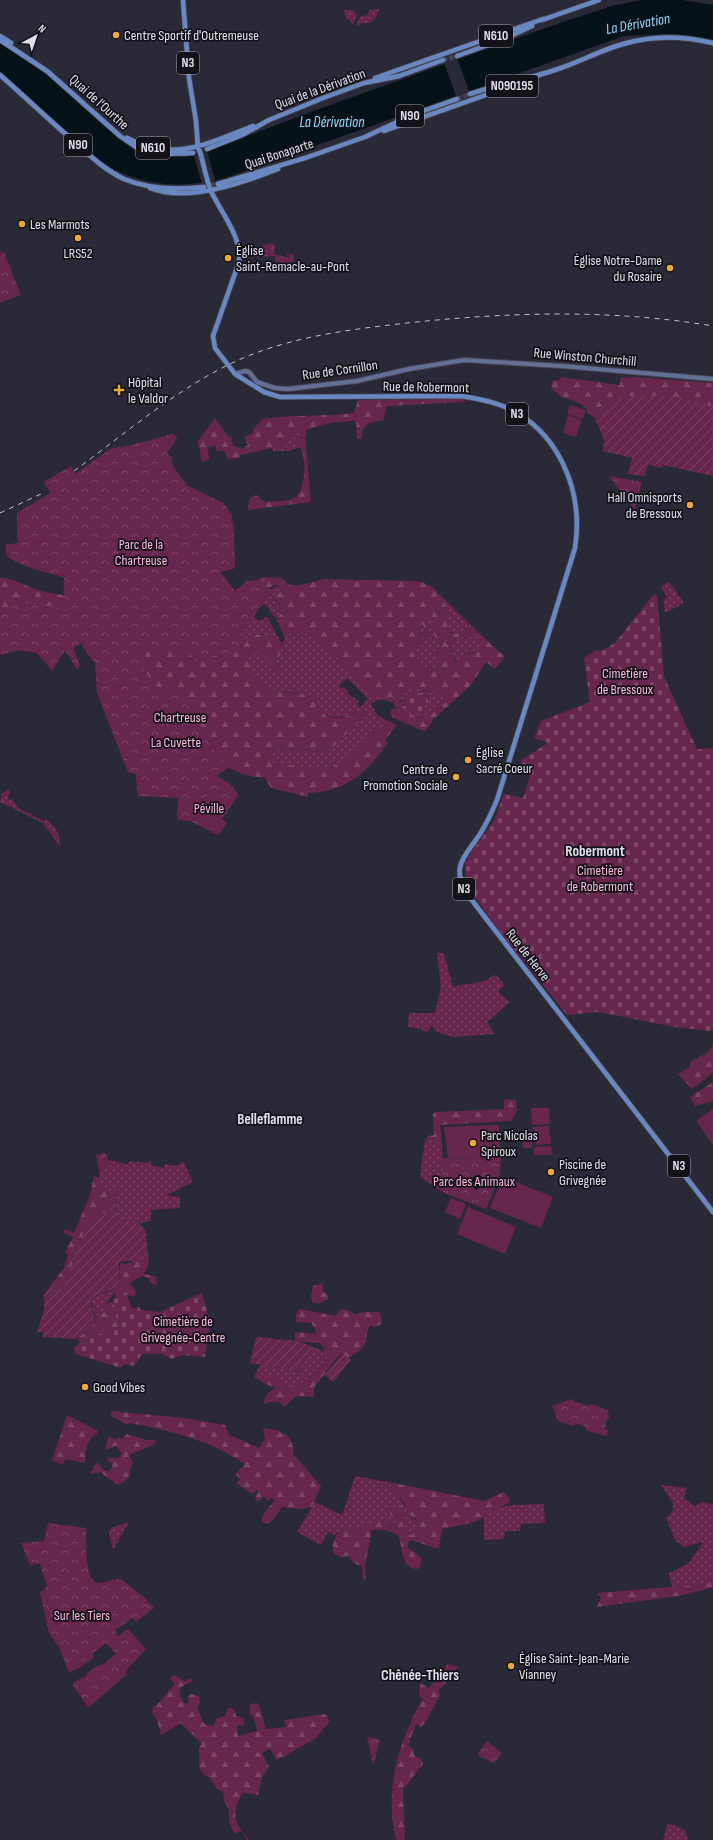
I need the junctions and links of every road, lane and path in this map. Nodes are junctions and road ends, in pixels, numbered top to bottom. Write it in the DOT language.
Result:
graph roads {
  1 [pos="183,0"];
  2 [pos="599,0"];
  3 [pos="543,20"];
  4 [pos="0,36"];
  5 [pos="0,40"];
  6 [pos="713,43"];
  7 [pos="457,56"];
  8 [pos="443,60"];
  9 [pos="558,69"];
  10 [pos="47,71"];
  11 [pos="0,75"];
  12 [pos="0,79"];
  13 [pos="364,83"];
  14 [pos="470,94"];
  15 [pos="23,96"];
  16 [pos="457,99"];
  17 [pos="264,122"];
  18 [pos="112,128"];
  19 [pos="365,137"];
  20 [pos="207,149"];
  21 [pos="199,150"];
  22 [pos="193,154"];
  23 [pos="306,158"];
  24 [pos="140,184"];
  25 [pos="218,184"];
  26 [pos="204,187"];
  27 [pos="211,190"];
  28 [pos="454,361"];
  29 [pos="235,374"];
  30 [pos="713,379"];
  31 [pos="534,681"];
  32 [pos="713,1212"];
  1 -- 21 [label="main road, N3"];
  2 -- 3 [label="main road, N610"];
  3 -- 7 [label="main road, N610"];
  3 -- 13 [label="main road, N610"];
  4 -- 10 [label="main road, N610"];
  5 -- 10 [label="main road, Quai de l'Ourthe / N610"];
  6 -- 9 [label="main road"];
  8 -- 13 [label="main road, Quai de la Dérivation / N610"];
  9 -- 14 [label="main road"];
  9 -- 19 [label="main road, N090195"];
  10 -- 18 [label="main road, Quai de l'Ourthe / N610"];
  11 -- 15 [label="main road, N90"];
  12 -- 15 [label="main road, N90"];
  13 -- 17 [label="main road, Quai de la Dérivation / N610"];
  15 -- 24 [label="main road, N90"];
  16 -- 19 [label="main road, Quai Bonaparte / N90"];
  17 -- 20 [label="main road, Quai de la Dérivation / N610"];
  17 -- 21 [label="main road, N610"];
  18 -- 21 [label="main road, N610"];
  18 -- 22 [label="main road, Quai de l'Ourthe / N610"];
  19 -- 23 [label="main road, Quai Bonaparte / N90"];
  21 -- 27 [label="main road, N3"];
  23 -- 25 [label="main road, Quai Bonaparte / N90"];
  23 -- 27 [label="main road"];
  24 -- 26 [label="main road, N90"];
  24 -- 27 [label="main road"];
  27 -- 29 [label="main road, N3"];
  28 -- 29 [label="main road, Rue de Cornillon"];
  28 -- 30 [label="main road, Rue Winston Churchill"];
  29 -- 31 [label="main road, Rue de Robermont / N3"];
  31 -- 32 [label="main road, Rue de Herve / N3"];
}
